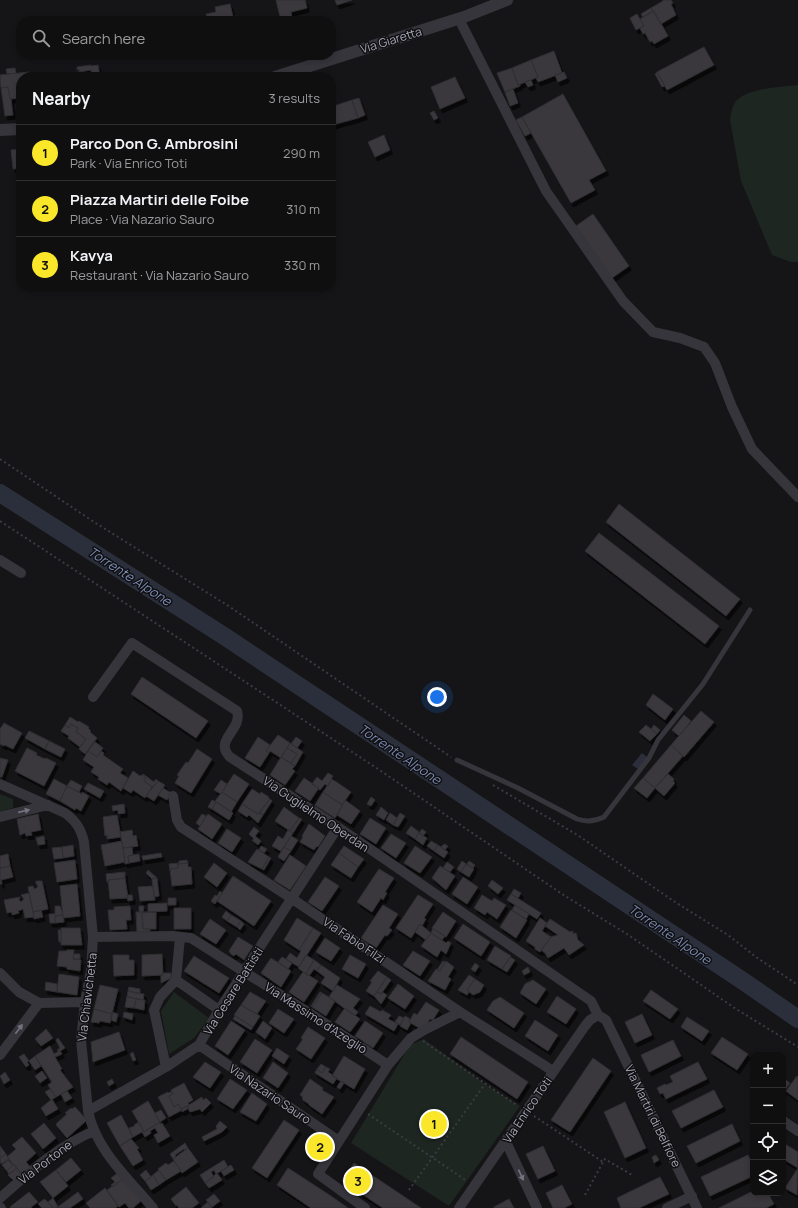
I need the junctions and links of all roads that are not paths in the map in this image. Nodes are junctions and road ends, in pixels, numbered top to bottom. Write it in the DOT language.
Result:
graph roads {
  1 [pos="507,0"];
  2 [pos="459,19"];
  3 [pos="336,58"];
  4 [pos="328,60"];
  5 [pos="290,72"];
  6 [pos="16,129"];
  7 [pos="0,130"];
  8 [pos="798,497"];
  9 [pos="0,560"];
  10 [pos="21,573"];
  11 [pos="750,610"];
  12 [pos="93,697"];
  13 [pos="457,760"];
  14 [pos="0,784"];
  15 [pos="173,796"];
  16 [pos="48,806"];
  17 [pos="0,817"];
  18 [pos="338,828"];
  19 [pos="291,898"];
  20 [pos="93,937"];
  21 [pos="180,937"];
  22 [pos="245,972"];
  23 [pos="0,973"];
  24 [pos="176,980"];
  25 [pos="85,1002"];
  26 [pos="39,1003"];
  27 [pos="219,1010"];
  28 [pos="460,1012"];
  29 [pos="598,1015"];
  30 [pos="199,1045"];
  31 [pos="0,1054"];
  32 [pos="388,1065"];
  33 [pos="166,1067"];
  34 [pos="553,1072"];
  35 [pos="88,1111"];
  36 [pos="786,1123"];
  37 [pos="94,1131"];
  38 [pos="798,1131"];
  39 [pos="339,1141"];
  40 [pos="506,1142"];
  41 [pos="692,1196"];
  42 [pos="0,1198"];
  43 [pos="153,1208"];
  44 [pos="365,1208"];
  45 [pos="459,1208"];
  46 [pos="537,1208"];
  47 [pos="667,1208"];
  48 [pos="697,1208"];
  1 -- 2 [label="street, Via Giaretta"];
  2 -- 3 [label="street, Via Giaretta"];
  2 -- 8 [label="street"];
  4 -- 5 [label="street, Via Giaretta"];
  6 -- 7 [label="street"];
  9 -- 10 [label="street"];
  11 -- 13 [label="lane"];
  12 -- 18 [label="street, Via Guglielmo Oberdan"];
  14 -- 16 [label="street, Via Chiavichetta"];
  15 -- 19 [label="street, Via Fabio Filzi"];
  17 -- 16 [label="street, one-way"];
  16 -- 20 [label="street, Via Chiavichetta"];
  18 -- 19 [label="street, Via Cesare Battisti"];
  18 -- 29 [label="street, Via Guglielmo Oberdan"];
  19 -- 22 [label="street, Via Cesare Battisti"];
  19 -- 28 [label="street, Via Fabio Filzi"];
  20 -- 21 [label="street, Via Massimo d'Azeglio"];
  20 -- 25 [label="street, Via Chiavichetta"];
  21 -- 22 [label="street, Via Massimo d'Azeglio"];
  21 -- 24 [label="street"];
  22 -- 27 [label="street, Via Cesare Battisti"];
  22 -- 32 [label="street, Via Massimo d'Azeglio"];
  23 -- 26 [label="street"];
  24 -- 27 [label="street"];
  24 -- 33 [label="street"];
  25 -- 26 [label="street"];
  25 -- 35 [label="street, Via Chiavichetta"];
  31 -- 26 [label="street, one-way"];
  27 -- 30 [label="street, Via Cesare Battisti"];
  28 -- 32 [label="street"];
  28 -- 34 [label="street, Via Fabio Filzi"];
  29 -- 34 [label="street, Via Enrico Toti"];
  29 -- 41 [label="street, Via Martiri di Belfiore"];
  30 -- 33 [label="street, Via Cesare Battisti"];
  30 -- 39 [label="street, Via Nazario Sauro"];
  32 -- 39 [label="street"];
  33 -- 35 [label="street, Via Cesare Battisti"];
  34 -- 40 [label="street, Via Enrico Toti"];
  35 -- 37 [label="street, Via Chiavichetta"];
  36 -- 38 [label="street"];
  37 -- 42 [label="street, Via Portone"];
  37 -- 43 [label="street, Via Chiavichetta"];
  39 -- 44 [label="street"];
  40 -- 45 [label="street, Via Enrico Toti"];
  40 -- 46 [label="street, one-way"];
  41 -- 47 [label="street"];
  41 -- 48 [label="street, Via Martiri di Belfiore"];
}
